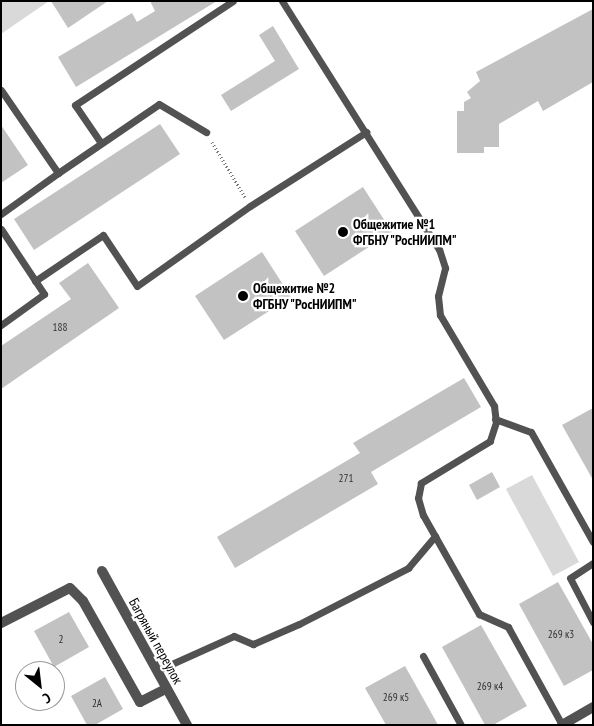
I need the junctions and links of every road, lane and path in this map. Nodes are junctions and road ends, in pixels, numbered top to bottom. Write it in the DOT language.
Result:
graph roads {
  1 [pos="233,1"];
  2 [pos="282,1"];
  3 [pos="1,90"];
  4 [pos="206,132"];
  5 [pos="366,132"];
  6 [pos="101,142"];
  7 [pos="58,173"];
  8 [pos="250,206"];
  9 [pos="1,214"];
  10 [pos="1,229"];
  11 [pos="35,281"];
  12 [pos="1,325"];
  13 [pos="496,419"];
  14 [pos="435,536"];
  15 [pos="593,542"];
  16 [pos="593,563"];
  17 [pos="102,571"];
  18 [pos="593,622"];
  19 [pos="1,623"];
  20 [pos="423,656"];
  21 [pos="156,671"];
  22 [pos="166,689"];
  23 [pos="593,708"];
  24 [pos="187,725"];
  25 [pos="461,725"];
  26 [pos="562,725"];
  1 -- 6 [label="lane"];
  2 -- 5 [label="lane"];
  3 -- 7 [label="lane"];
  4 -- 6 [label="lane"];
  4 -- 8 [label="path"];
  5 -- 8 [label="lane"];
  5 -- 13 [label="lane"];
  6 -- 7 [label="lane"];
  7 -- 9 [label="lane"];
  8 -- 11 [label="lane"];
  10 -- 11 [label="lane"];
  11 -- 12 [label="lane"];
  13 -- 14 [label="lane"];
  13 -- 15 [label="lane"];
  14 -- 21 [label="lane"];
  14 -- 26 [label="lane"];
  16 -- 18 [label="lane"];
  17 -- 21 [label="street, Багряный переулок"];
  19 -- 22 [label="street"];
  20 -- 25 [label="lane"];
  21 -- 22 [label="street, Багряный переулок"];
  22 -- 24 [label="street, Багряный переулок"];
  23 -- 26 [label="street"];
}
